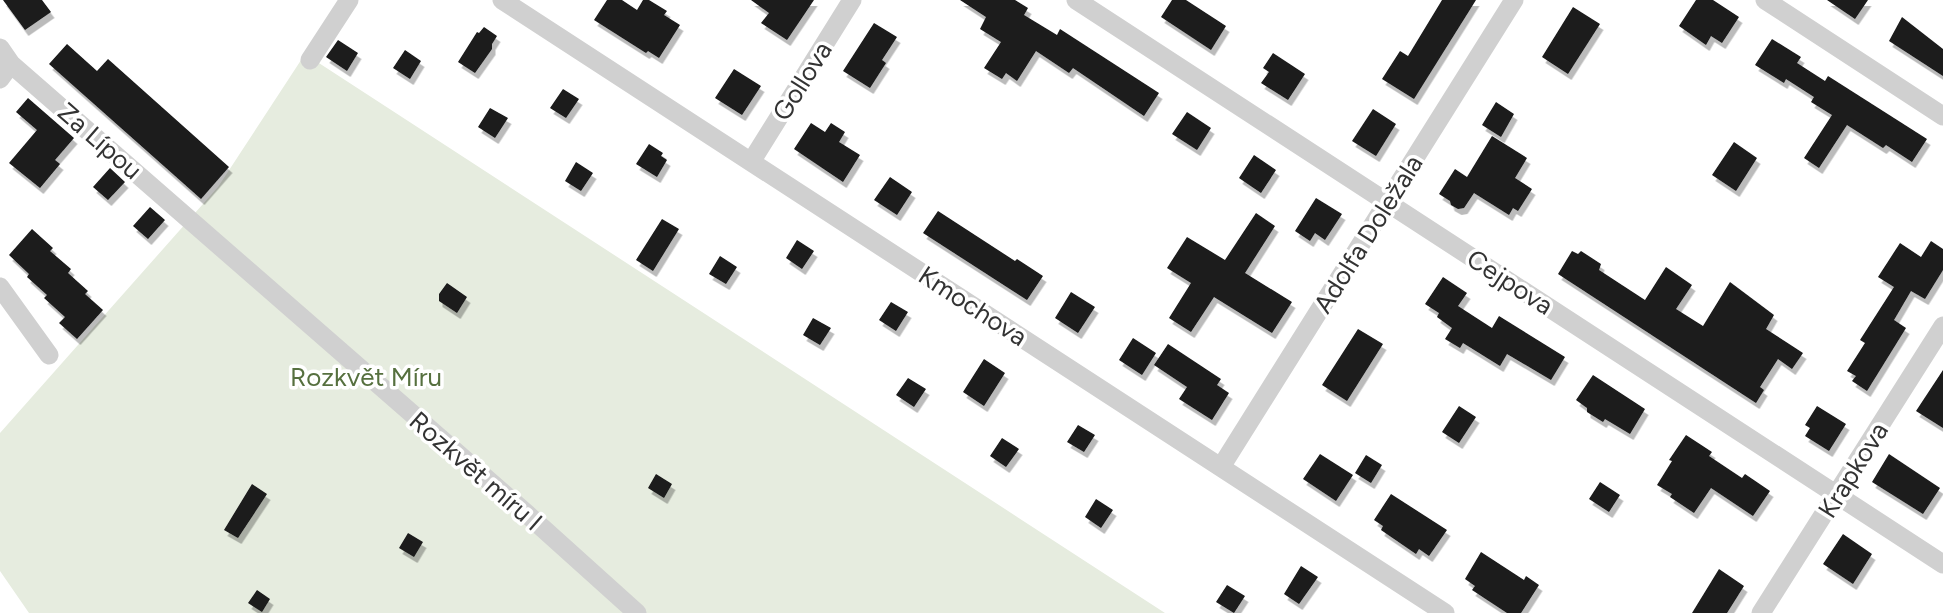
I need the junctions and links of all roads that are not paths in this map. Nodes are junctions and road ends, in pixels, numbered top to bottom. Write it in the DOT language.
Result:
graph roads {
  1 [pos="349,0"];
  2 [pos="502,0"];
  3 [pos="852,0"];
  4 [pos="1076,0"];
  5 [pos="1514,0"];
  6 [pos="1765,0"];
  7 [pos="310,60"];
  8 [pos="4,64"];
  9 [pos="1943,116"];
  10 [pos="751,162"];
  11 [pos="1387,202"];
  12 [pos="189,218"];
  13 [pos="0,286"];
  14 [pos="1943,326"];
  15 [pos="49,355"];
  16 [pos="1221,467"];
  17 [pos="1837,495"];
  18 [pos="1943,564"];
  19 [pos="637,613"];
  20 [pos="1445,613"];
  21 [pos="1761,613"];
  1 -- 7 [label="street"];
  2 -- 10 [label="street, Kmochova"];
  3 -- 10 [label="street, Gollova"];
  4 -- 11 [label="street, Cejpova"];
  5 -- 11 [label="street, Adolfa Doležala"];
  6 -- 9 [label="street"];
  8 -- 12 [label="street, Za Lípou"];
  10 -- 16 [label="street, Kmochova"];
  11 -- 16 [label="street, Adolfa Doležala"];
  11 -- 17 [label="street, Cejpova"];
  12 -- 19 [label="street, Rozkvět míru I"];
  13 -- 15 [label="street"];
  14 -- 17 [label="street, Krapkova"];
  16 -- 20 [label="street, Kmochova"];
  17 -- 18 [label="street, Cejpova"];
  17 -- 21 [label="street, Krapkova"];
}
